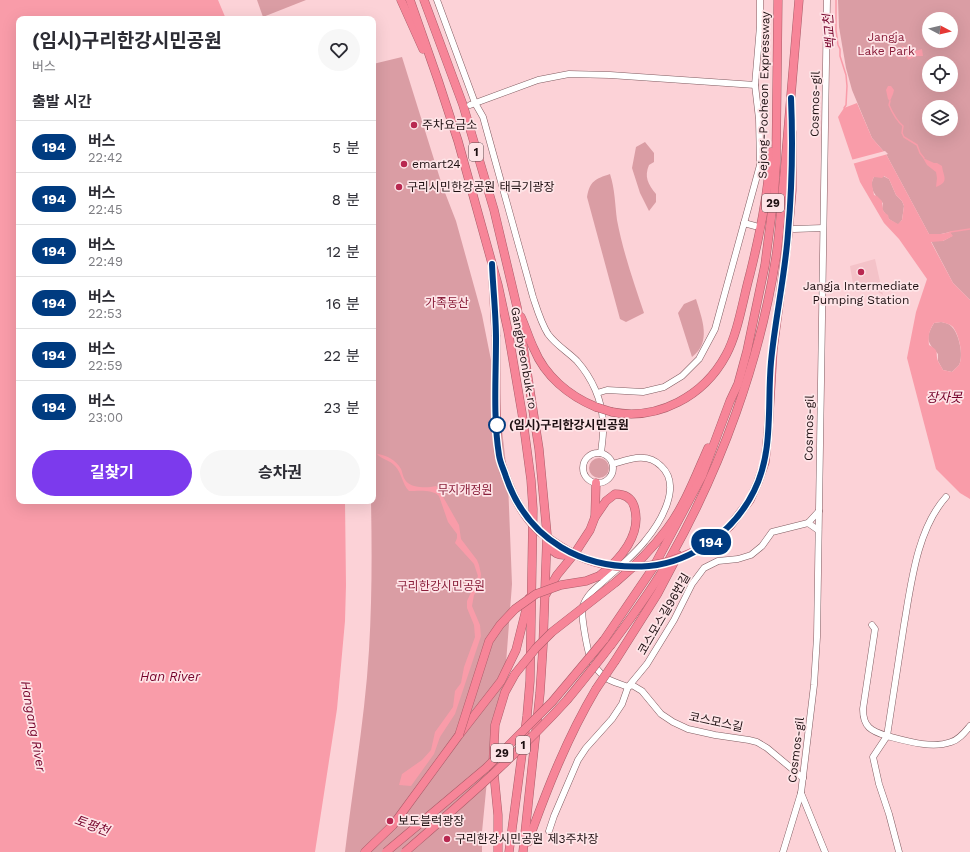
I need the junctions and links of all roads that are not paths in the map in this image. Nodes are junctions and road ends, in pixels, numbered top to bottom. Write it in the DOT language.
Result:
graph roads {
  1 [pos="401,0"];
  2 [pos="410,0"];
  3 [pos="424,0"];
  4 [pos="437,0"];
  5 [pos="760,0"];
  6 [pos="778,0"];
  7 [pos="799,0"];
  8 [pos="827,0"];
  9 [pos="438,80"];
  10 [pos="755,85"];
  11 [pos="777,96"];
  12 [pos="791,98"];
  13 [pos="472,104"];
  14 [pos="744,223"];
  15 [pos="755,226"];
  16 [pos="823,228"];
  17 [pos="794,229"];
  18 [pos="492,264"];
  19 [pos="517,307"];
  20 [pos="597,393"];
  21 [pos="730,402"];
  22 [pos="736,414"];
  23 [pos="601,453"];
  24 [pos="613,464"];
  25 [pos="596,483"];
  26 [pos="946,497"];
  27 [pos="819,510"];
  28 [pos="595,517"];
  29 [pos="808,523"];
  30 [pos="818,530"];
  31 [pos="546,534"];
  32 [pos="575,553"];
  33 [pos="532,584"];
  34 [pos="545,596"];
  35 [pos="872,625"];
  36 [pos="608,643"];
  37 [pos="628,687"];
  38 [pos="970,726"];
  39 [pos="459,735"];
  40 [pos="887,736"];
  41 [pos="803,778"];
  42 [pos="801,793"];
  43 [pos="549,831"];
  44 [pos="366,852"];
  45 [pos="386,852"];
  46 [pos="405,852"];
  47 [pos="498,852"];
  48 [pos="509,852"];
  49 [pos="524,852"];
  50 [pos="784,852"];
  51 [pos="825,852"];
  52 [pos="899,852"];
  1 -- 9 [label="highway"];
  2 -- 9 [label="highway, Gangbyeonbuk-ro / 1"];
  3 -- 19 [label="highway, Gangbyeonbuk-ro / 1"];
  4 -- 13 [label="street"];
  5 -- 10 [label="street"];
  6 -- 11 [label="highway, Sejong-Pocheon Expressway / 29"];
  7 -- 12 [label="highway, Sejong-Pocheon Expressway / 29"];
  8 -- 16 [label="street, Cosmos-gil"];
  9 -- 18 [label="highway, Gangbyeonbuk-ro / 1"];
  10 -- 13 [label="street"];
  10 -- 14 [label="street"];
  11 -- 19 [label="highway, bridge"];
  11 -- 21 [label="highway, Sejong-Pocheon Expressway / 29"];
  12 -- 18 [label="highway, bridge"];
  12 -- 22 [label="highway, Sejong-Pocheon Expressway / 29"];
  13 -- 20 [label="street"];
  14 -- 15 [label="street"];
  14 -- 20 [label="street"];
  16 -- 17 [label="street"];
  16 -- 27 [label="street, Cosmos-gil"];
  18 -- 33 [label="highway, Gangbyeonbuk-ro / 1"];
  19 -- 31 [label="highway, Gangbyeonbuk-ro / 1"];
  20 -- 23 [label="street"];
  21 -- 36 [label="highway, Sejong-Pocheon Expressway / 29"];
  21 -- 47 [label="highway, bridge"];
  22 -- 36 [label="highway, Sejong-Pocheon Expressway / 29"];
  22 -- 49 [label="highway, bridge"];
  23 -- 24 [label="street"];
  23 -- 25 [label="street"];
  24 -- 25 [label="street"];
  24 -- 37 [label="street"];
  25 -- 28 [label="highway"];
  26 -- 40 [label="street"];
  27 -- 29 [label="street"];
  27 -- 30 [label="street, Cosmos-gil"];
  28 -- 32 [label="highway"];
  28 -- 39 [label="highway, bridge"];
  29 -- 30 [label="street"];
  29 -- 37 [label="street, 코스모스길96번길"];
  30 -- 41 [label="street, Cosmos-gil"];
  31 -- 32 [label="highway"];
  31 -- 34 [label="highway, Gangbyeonbuk-ro / 1"];
  32 -- 34 [label="highway"];
  33 -- 39 [label="highway"];
  33 -- 48 [label="highway, Gangbyeonbuk-ro / 1"];
  34 -- 49 [label="highway, Gangbyeonbuk-ro / 1"];
  35 -- 40 [label="street"];
  36 -- 45 [label="highway, Sejong-Pocheon Expressway / 29, bridge"];
  36 -- 46 [label="highway, Sejong-Pocheon Expressway / 29, bridge"];
  37 -- 41 [label="street, 코스모스길"];
  37 -- 43 [label="street, 코스모스길96번길"];
  38 -- 40 [label="street"];
  39 -- 44 [label="highway"];
  40 -- 52 [label="street"];
  41 -- 42 [label="street, Cosmos-gil"];
  42 -- 50 [label="street, Cosmos-gil"];
  42 -- 51 [label="street"];
}
